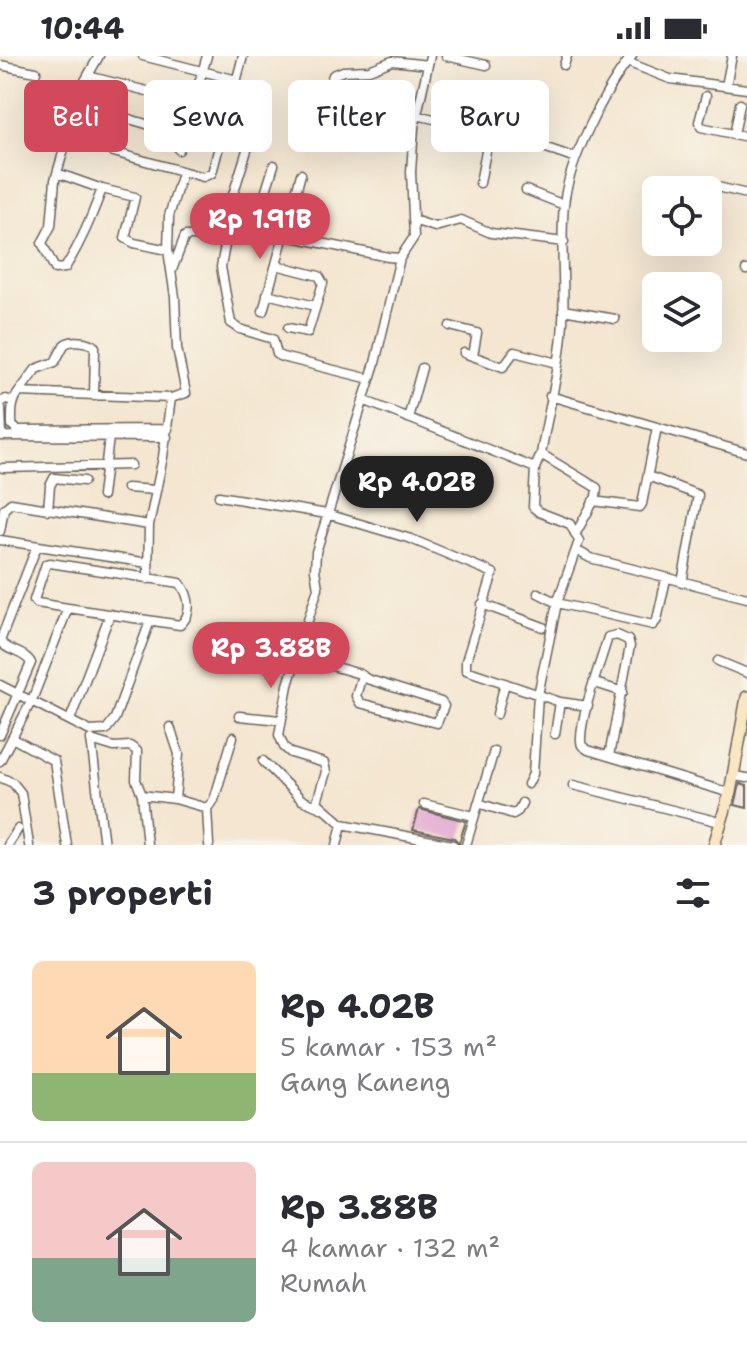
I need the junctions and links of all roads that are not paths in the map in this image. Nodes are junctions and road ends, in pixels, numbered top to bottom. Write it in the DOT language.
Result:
graph roads {
  1 [pos="99,56"];
  2 [pos="143,56"];
  3 [pos="207,56"];
  4 [pos="243,56"];
  5 [pos="446,56"];
  6 [pos="732,56"];
  7 [pos="393,59"];
  8 [pos="630,59"];
  9 [pos="429,60"];
  10 [pos="0,65"];
  11 [pos="486,65"];
  12 [pos="36,72"];
  13 [pos="203,72"];
  14 [pos="88,76"];
  15 [pos="85,80"];
  16 [pos="201,80"];
  17 [pos="237,80"];
  18 [pos="331,80"];
  19 [pos="726,86"];
  20 [pos="747,89"];
  21 [pos="144,90"];
  22 [pos="706,96"];
  23 [pos="740,104"];
  24 [pos="416,115"];
  25 [pos="431,118"];
  26 [pos="734,135"];
  27 [pos="747,137"];
  28 [pos="549,149"];
  29 [pos="63,152"];
  30 [pos="111,152"];
  31 [pos="218,152"];
  32 [pos="246,152"];
  33 [pos="486,152"];
  34 [pos="576,158"];
  35 [pos="274,165"];
  36 [pos="57,173"];
  37 [pos="182,173"];
  38 [pos="301,174"];
  39 [pos="480,183"];
  40 [pos="722,188"];
  41 [pos="102,189"];
  42 [pos="526,190"];
  43 [pos="747,194"];
  44 [pos="564,205"];
  45 [pos="226,217"];
  46 [pos="413,220"];
  47 [pos="255,226"];
  48 [pos="283,235"];
  49 [pos="223,236"];
  50 [pos="564,242"];
  51 [pos="168,250"];
  52 [pos="400,258"];
  53 [pos="276,265"];
  54 [pos="171,273"];
  55 [pos="267,294"];
  56 [pos="315,306"];
  57 [pos="563,310"];
  58 [pos="263,311"];
  59 [pos="615,319"];
  60 [pos="450,326"];
  61 [pos="288,328"];
  62 [pos="558,363"];
  63 [pos="422,368"];
  64 [pos="370,379"];
  65 [pos="19,392"];
  66 [pos="94,396"];
  67 [pos="550,396"];
  68 [pos="177,397"];
  69 [pos="363,400"];
  70 [pos="13,401"];
  71 [pos="1,405"];
  72 [pos="408,418"];
  73 [pos="657,427"];
  74 [pos="167,433"];
  75 [pos="109,437"];
  76 [pos="747,453"];
  77 [pos="541,454"];
  78 [pos="131,465"];
  79 [pos="106,467"];
  80 [pos="3,468"];
  81 [pos="535,468"];
  82 [pos="648,476"];
  83 [pos="84,481"];
  84 [pos="127,488"];
  85 [pos="155,490"];
  86 [pos="102,496"];
  87 [pos="219,496"];
  88 [pos="593,501"];
  89 [pos="48,510"];
  90 [pos="327,514"];
  91 [pos="149,525"];
  92 [pos="0,531"];
  93 [pos="576,533"];
  94 [pos="0,540"];
  95 [pos="37,546"];
  96 [pos="576,550"];
  97 [pos="148,563"];
  98 [pos="148,579"];
  99 [pos="666,579"];
  100 [pos="682,583"];
  101 [pos="538,593"];
  102 [pos="747,598"];
  103 [pos="557,603"];
  104 [pos="482,604"];
  105 [pos="68,608"];
  106 [pos="110,614"];
  107 [pos="150,621"];
  108 [pos="543,627"];
  109 [pos="228,638"];
  110 [pos="297,656"];
  111 [pos="718,661"];
  112 [pos="747,673"];
  113 [pos="362,675"];
  114 [pos="505,683"];
  115 [pos="595,683"];
  116 [pos="0,685"];
  117 [pos="623,692"];
  118 [pos="538,695"];
  119 [pos="25,696"];
  120 [pos="747,697"];
  121 [pos="560,702"];
  122 [pos="588,706"];
  123 [pos="497,714"];
  124 [pos="239,716"];
  125 [pos="70,720"];
  126 [pos="280,720"];
  127 [pos="170,727"];
  128 [pos="555,734"];
  129 [pos="0,735"];
  130 [pos="91,735"];
  131 [pos="233,737"];
  132 [pos="12,738"];
  133 [pos="494,751"];
  134 [pos="609,756"];
  135 [pos="0,761"];
  136 [pos="263,761"];
  137 [pos="733,776"];
  138 [pos="0,777"];
  139 [pos="747,778"];
  140 [pos="528,784"];
  141 [pos="573,785"];
  142 [pos="730,793"];
  143 [pos="142,795"];
  144 [pos="175,799"];
  145 [pos="478,803"];
  146 [pos="522,803"];
  147 [pos="424,804"];
  148 [pos="207,808"];
  149 [pos="322,808"];
  150 [pos="474,816"];
  151 [pos="720,822"];
  152 [pos="342,824"];
  153 [pos="18,829"];
  154 [pos="442,844"];
  155 [pos="8,845"];
  156 [pos="29,845"];
  157 [pos="67,845"];
  158 [pos="104,845"];
  159 [pos="147,845"];
  160 [pos="209,845"];
  161 [pos="337,845"];
  162 [pos="453,845"];
  163 [pos="466,845"];
  164 [pos="714,845"];
  1 -- 14 [label="street"];
  2 -- 13 [label="street"];
  3 -- 13 [label="street"];
  4 -- 17 [label="street"];
  5 -- 11 [label="street"];
  6 -- 19 [label="street"];
  7 -- 9 [label="street"];
  7 -- 18 [label="street"];
  8 -- 19 [label="street"];
  8 -- 34 [label="street"];
  9 -- 24 [label="street"];
  10 -- 12 [label="street"];
  13 -- 16 [label="street"];
  13 -- 17 [label="street"];
  14 -- 15 [label="street"];
  14 -- 21 [label="street"];
  19 -- 20 [label="street"];
  22 -- 26 [label="street"];
  23 -- 26 [label="street"];
  24 -- 25 [label="street"];
  24 -- 46 [label="street"];
  26 -- 27 [label="street"];
  28 -- 34 [label="street"];
  29 -- 36 [label="street"];
  30 -- 37 [label="street"];
  31 -- 37 [label="street"];
  32 -- 45 [label="street"];
  33 -- 39 [label="street"];
  34 -- 44 [label="street"];
  35 -- 47 [label="street"];
  36 -- 41 [label="street"];
  36 -- 41 [label="street"];
  37 -- 51 [label="street"];
  38 -- 48 [label="street"];
  40 -- 43 [label="street"];
  41 -- 51 [label="street"];
  42 -- 44 [label="street"];
  44 -- 50 [label="street"];
  45 -- 47 [label="street"];
  45 -- 49 [label="street"];
  46 -- 50 [label="street"];
  46 -- 52 [label="street"];
  47 -- 48 [label="street"];
  48 -- 52 [label="street"];
  48 -- 53 [label="street"];
  49 -- 54 [label="street"];
  49 -- 64 [label="street"];
  50 -- 57 [label="street"];
  51 -- 54 [label="street"];
  52 -- 64 [label="street"];
  53 -- 55 [label="street"];
  53 -- 56 [label="street"];
  54 -- 68 [label="street"];
  55 -- 56 [label="street"];
  55 -- 58 [label="street"];
  56 -- 61 [label="street"];
  57 -- 59 [label="street"];
  57 -- 62 [label="street"];
  60 -- 62 [label="street"];
  62 -- 67 [label="street"];
  63 -- 72 [label="street"];
  64 -- 69 [label="street"];
  65 -- 66 [label="street"];
  65 -- 66 [label="street"];
  65 -- 70 [label="street"];
  66 -- 68 [label="street"];
  67 -- 73 [label="street"];
  67 -- 77 [label="street"];
  68 -- 74 [label="street"];
  69 -- 72 [label="street"];
  69 -- 90 [label="street"];
  70 -- 71 [label="street"];
  70 -- 74 [label="street"];
  71 -- 75 [label="street"];
  72 -- 81 [label="street"];
  73 -- 76 [label="street"];
  73 -- 82 [label="street"];
  74 -- 75 [label="street"];
  74 -- 85 [label="street"];
  75 -- 79 [label="street"];
  77 -- 81 [label="street"];
  77 -- 88 [label="street"];
  78 -- 79 [label="street"];
  79 -- 80 [label="street"];
  79 -- 86 [label="street"];
  81 -- 93 [label="street"];
  82 -- 88 [label="street"];
  82 -- 100 [label="street"];
  83 -- 89 [label="street"];
  84 -- 85 [label="street"];
  85 -- 91 [label="street"];
  87 -- 90 [label="street"];
  88 -- 93 [label="street"];
  89 -- 91 [label="street"];
  89 -- 92 [label="street"];
  90 -- 104 [label="street"];
  90 -- 110 [label="street"];
  91 -- 97 [label="street"];
  93 -- 96 [label="street"];
  94 -- 95 [label="street"];
  95 -- 97 [label="street"];
  95 -- 119 [label="street"];
  96 -- 99 [label="street"];
  96 -- 103 [label="street"];
  97 -- 98 [label="street"];
  98 -- 105 [label="street"];
  98 -- 107 [label="street"];
  99 -- 100 [label="street"];
  99 -- 103 [label="street"];
  100 -- 102 [label="street"];
  101 -- 103 [label="street"];
  103 -- 118 [label="street"];
  104 -- 108 [label="street"];
  104 -- 114 [label="street"];
  105 -- 106 [label="street"];
  105 -- 119 [label="street"];
  106 -- 107 [label="street"];
  106 -- 125 [label="street"];
  107 -- 130 [label="street"];
  109 -- 110 [label="street"];
  110 -- 113 [label="street"];
  110 -- 126 [label="street"];
  111 -- 112 [label="street"];
  113 -- 113 [label="street"];
  114 -- 118 [label="street"];
  114 -- 123 [label="street"];
  115 -- 117 [label="street"];
  115 -- 117 [label="street"];
  115 -- 122 [label="street"];
  116 -- 119 [label="street"];
  117 -- 134 [label="street"];
  118 -- 121 [label="street"];
  118 -- 140 [label="street"];
  119 -- 125 [label="street"];
  119 -- 129 [label="street"];
  119 -- 132 [label="street"];
  120 -- 137 [label="main road"];
  121 -- 122 [label="street"];
  121 -- 128 [label="street"];
  122 -- 134 [label="street"];
  124 -- 126 [label="street"];
  125 -- 130 [label="street"];
  126 -- 149 [label="street"];
  127 -- 144 [label="street"];
  130 -- 143 [label="street"];
  130 -- 158 [label="street"];
  131 -- 148 [label="street"];
  132 -- 135 [label="street"];
  132 -- 157 [label="street"];
  133 -- 145 [label="street"];
  134 -- 142 [label="street"];
  136 -- 149 [label="street"];
  137 -- 139 [label="street"];
  137 -- 142 [label="main road"];
  138 -- 156 [label="street"];
  141 -- 151 [label="street"];
  142 -- 151 [label="main road"];
  143 -- 144 [label="street"];
  143 -- 159 [label="street"];
  144 -- 148 [label="street"];
  145 -- 146 [label="street"];
  145 -- 150 [label="street"];
  147 -- 150 [label="street"];
  148 -- 160 [label="street"];
  149 -- 152 [label="street"];
  150 -- 163 [label="street"];
  151 -- 164 [label="main road"];
  152 -- 154 [label="street"];
  152 -- 161 [label="street"];
  153 -- 155 [label="street"];
  154 -- 162 [label="street"];
}
